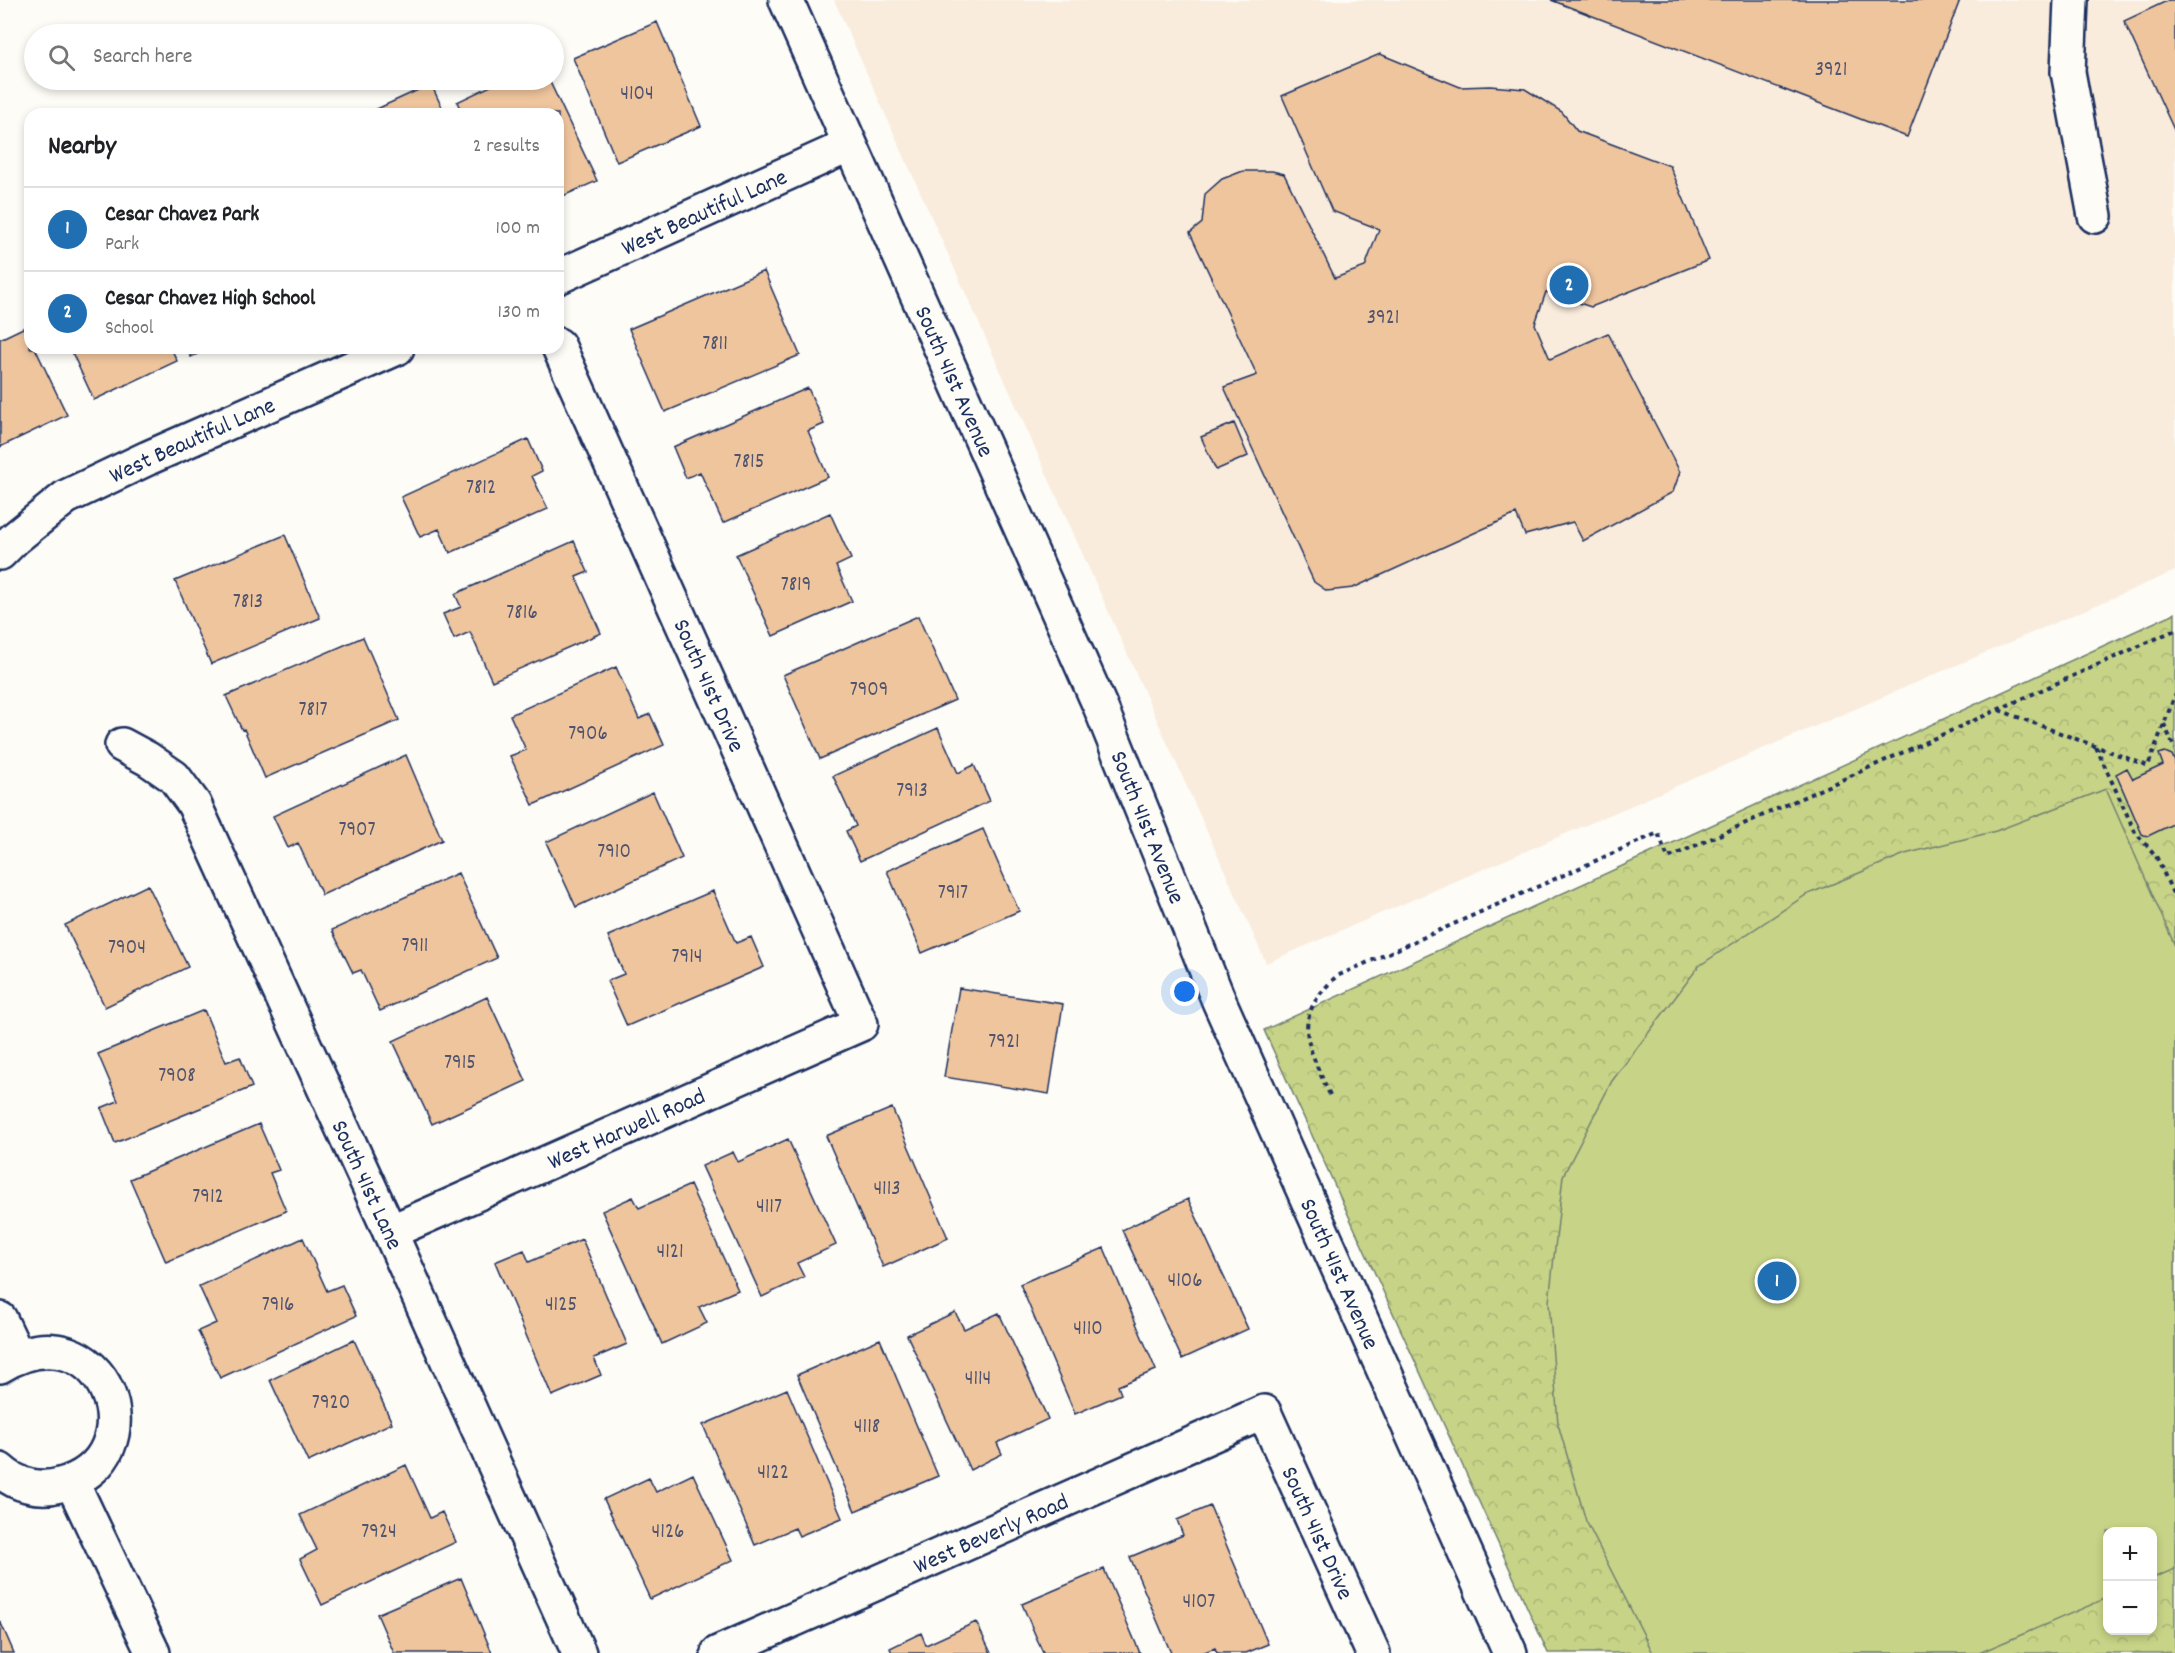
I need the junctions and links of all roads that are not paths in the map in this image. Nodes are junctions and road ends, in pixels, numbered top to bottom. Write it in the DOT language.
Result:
graph roads {
  1 [pos="786,0"];
  2 [pos="2071,0"];
  3 [pos="850,145"];
  4 [pos="2095,216"];
  5 [pos="564,274"];
  6 [pos="383,354"];
  7 [pos="562,354"];
  8 [pos="0,553"];
  9 [pos="122,745"];
  10 [pos="861,1024"];
  11 [pos="390,1232"];
  12 [pos="0,1319"];
  13 [pos="9,1360"];
  14 [pos="1264,1412"];
  15 [pos="0,1470"];
  16 [pos="72,1482"];
  17 [pos="153,1653"];
  18 [pos="579,1653"];
  19 [pos="718,1653"];
  20 [pos="1373,1653"];
  21 [pos="1510,1653"];
  1 -- 3 [label="street, South 41st Avenue"];
  2 -- 4 [label="street"];
  3 -- 5 [label="street, West Beautiful Lane"];
  3 -- 21 [label="street, South 41st Avenue"];
  6 -- 8 [label="street, West Beautiful Lane"];
  7 -- 10 [label="street, South 41st Drive"];
  9 -- 11 [label="street, South 41st Lane"];
  10 -- 11 [label="street, West Harwell Road"];
  11 -- 18 [label="street, South 41st Lane"];
  12 -- 13 [label="street"];
  13 -- 16 [label="street"];
  14 -- 19 [label="street, West Beverly Road"];
  14 -- 20 [label="street, South 41st Drive"];
  15 -- 16 [label="street"];
  16 -- 17 [label="street"];
}
